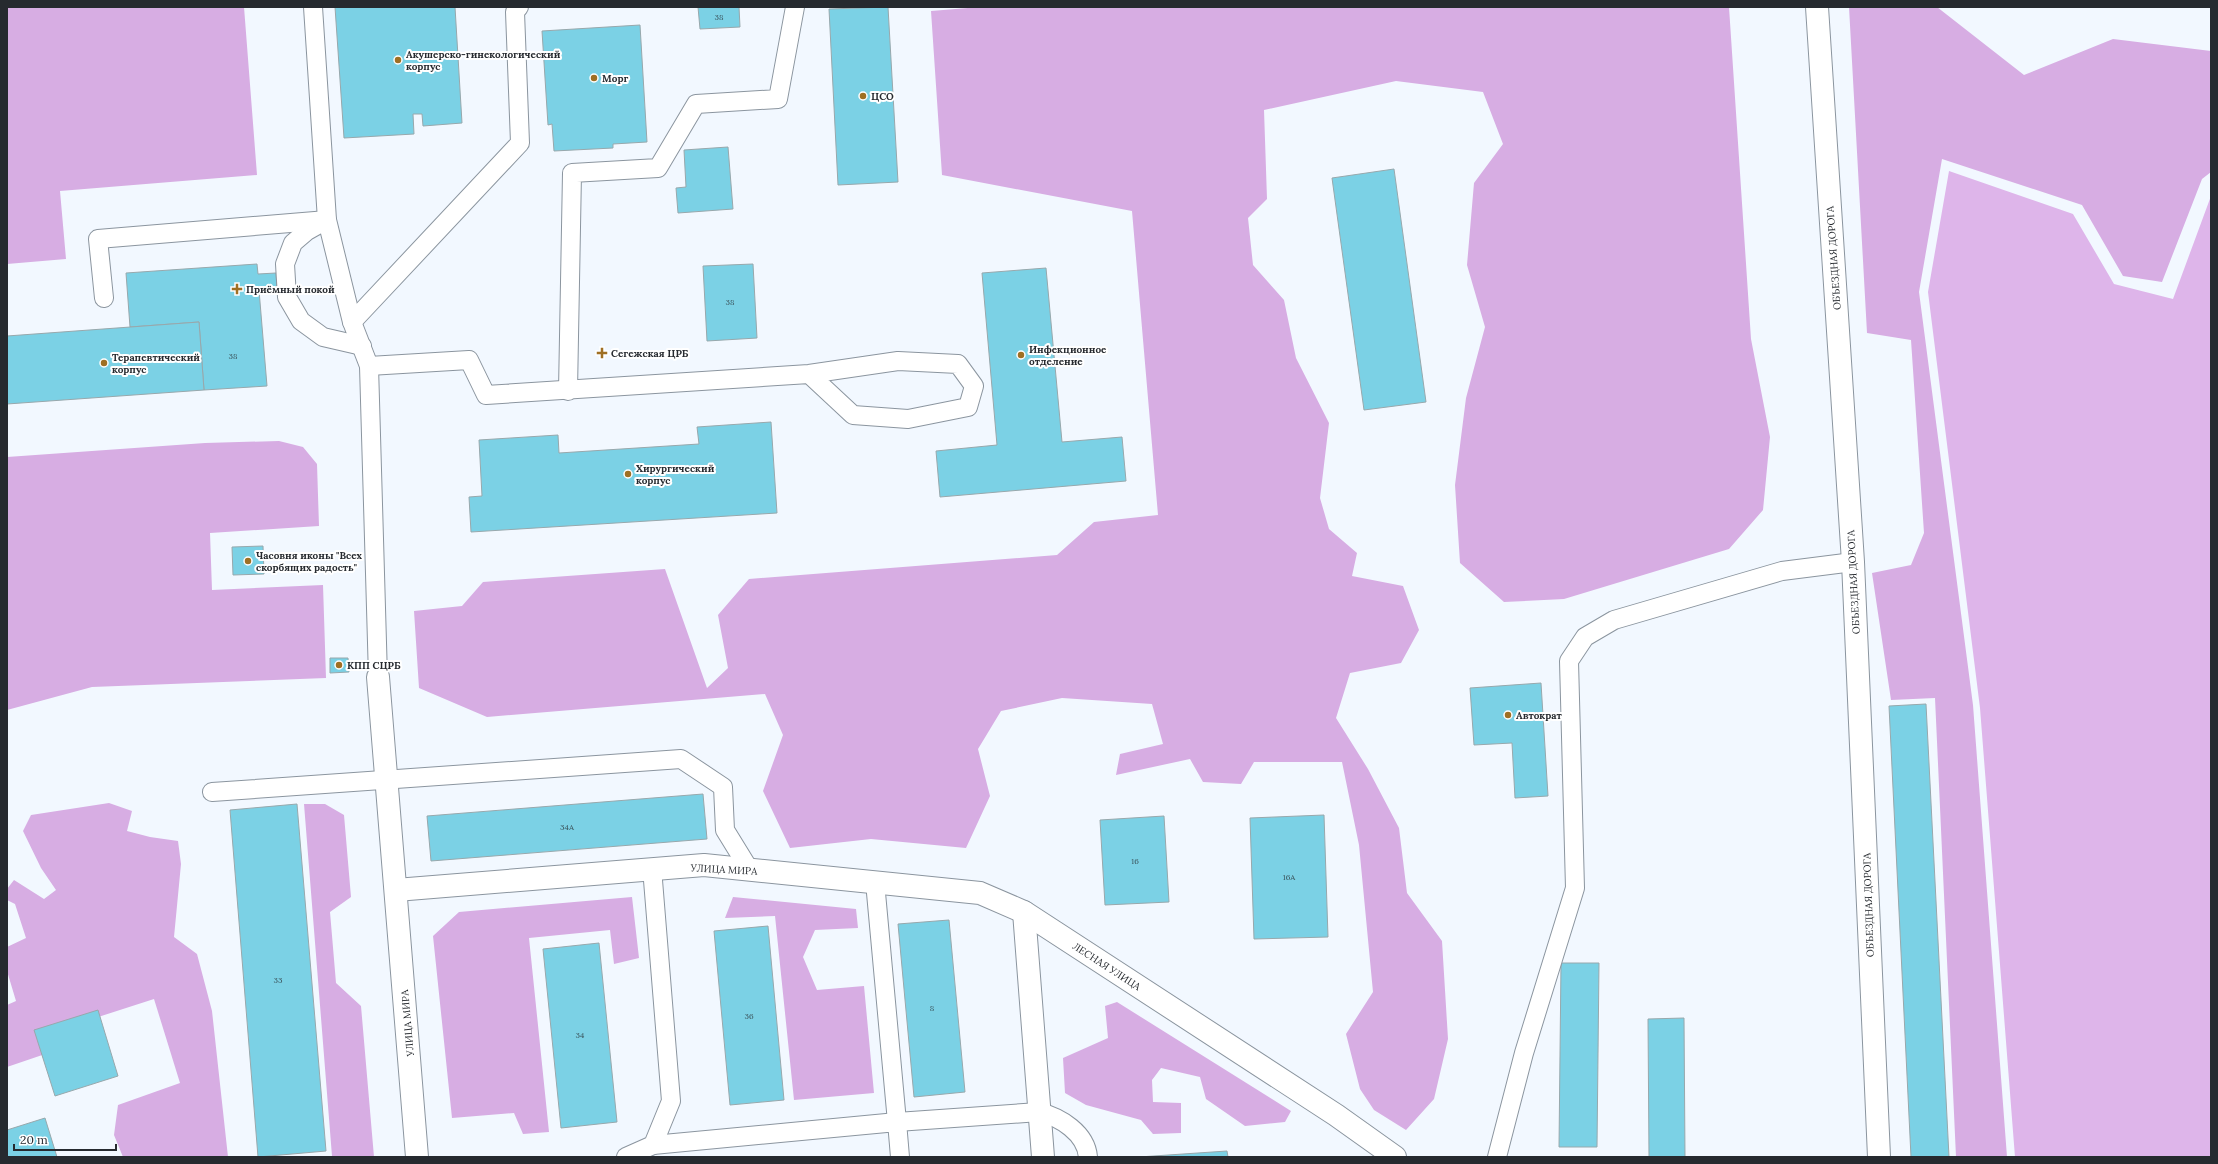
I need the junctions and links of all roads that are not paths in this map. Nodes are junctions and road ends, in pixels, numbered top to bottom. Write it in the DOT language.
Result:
graph roads {
  1 [pos="313,7"];
  2 [pos="519,7"];
  3 [pos="795,7"];
  4 [pos="1817,7"];
  5 [pos="327,220"];
  6 [pos="104,298"];
  7 [pos="352,322"];
  8 [pos="362,346"];
  9 [pos="369,366"];
  10 [pos="809,374"];
  11 [pos="568,391"];
  12 [pos="1853,562"];
  13 [pos="378,677"];
  14 [pos="387,780"];
  15 [pos="212,792"];
  16 [pos="652,868"];
  17 [pos="749,869"];
  18 [pos="874,882"];
  19 [pos="396,890"];
  20 [pos="1024,912"];
  21 [pos="1039,1112"];
  22 [pos="897,1122"];
  23 [pos="657,1151"];
  24 [pos="417,1157"];
  25 [pos="626,1157"];
  26 [pos="900,1157"];
  27 [pos="1043,1157"];
  28 [pos="1088,1157"];
  29 [pos="1395,1157"];
  30 [pos="1497,1157"];
  31 [pos="1879,1157"];
  1 -- 5 [label="lane"];
  2 -- 7 [label="lane"];
  3 -- 11 [label="lane"];
  4 -- 12 [label="street, ОБЪЕЗДНАЯ ДОРОГА"];
  5 -- 6 [label="lane"];
  5 -- 7 [label="lane"];
  5 -- 8 [label="lane"];
  7 -- 8 [label="lane"];
  8 -- 9 [label="lane"];
  9 -- 11 [label="lane"];
  9 -- 13 [label="lane"];
  10 -- 10 [label="lane"];
  10 -- 11 [label="lane"];
  12 -- 30 [label="lane"];
  12 -- 31 [label="street, ОБЪЕЗДНАЯ ДОРОГА"];
  13 -- 14 [label="street, УЛИЦА МИРА"];
  14 -- 15 [label="lane"];
  14 -- 17 [label="lane"];
  14 -- 19 [label="street, УЛИЦА МИРА"];
  16 -- 17 [label="street, УЛИЦА МИРА"];
  16 -- 19 [label="street, УЛИЦА МИРА"];
  16 -- 23 [label="lane"];
  17 -- 18 [label="street, УЛИЦА МИРА"];
  18 -- 20 [label="street, УЛИЦА МИРА"];
  18 -- 22 [label="lane"];
  19 -- 24 [label="street, УЛИЦА МИРА"];
  20 -- 21 [label="street"];
  20 -- 29 [label="street, ЛЕСНАЯ УЛИЦА"];
  21 -- 22 [label="lane"];
  21 -- 27 [label="street"];
  21 -- 28 [label="lane"];
  22 -- 23 [label="lane"];
  22 -- 26 [label="lane"];
  23 -- 25 [label="lane"];
}
